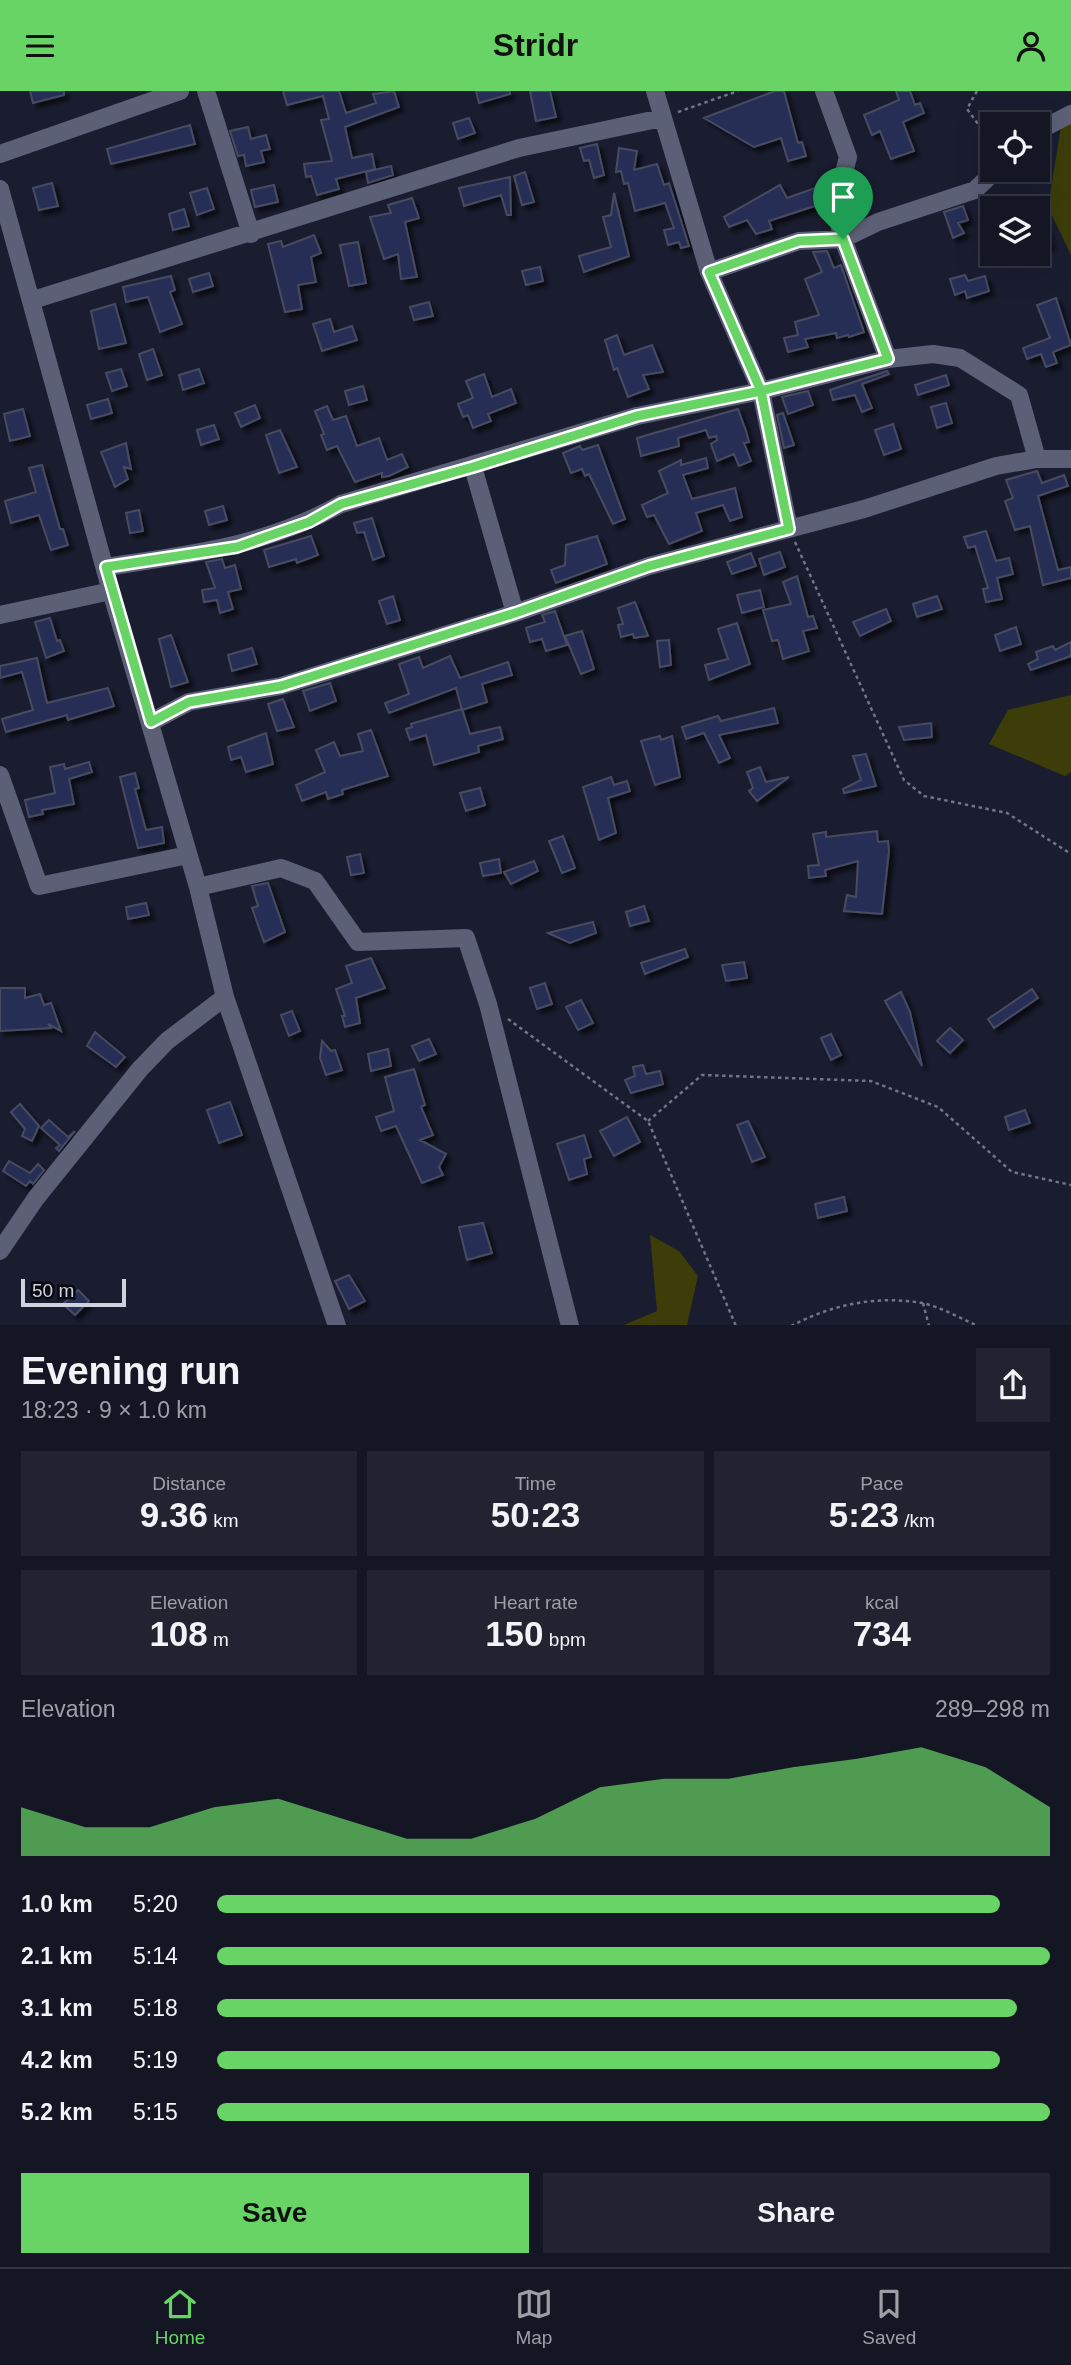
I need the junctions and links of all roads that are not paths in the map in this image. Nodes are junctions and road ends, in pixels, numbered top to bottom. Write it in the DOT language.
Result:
graph roads {
  1 [pos="180,91"];
  2 [pos="206,91"];
  3 [pos="655,91"];
  4 [pos="824,91"];
  5 [pos="1071,114"];
  6 [pos="662,117"];
  7 [pos="1050,125"];
  8 [pos="0,154"];
  9 [pos="983,182"];
  10 [pos="0,189"];
  11 [pos="251,234"];
  12 [pos="843,239"];
  13 [pos="709,272"];
  14 [pos="33,300"];
  15 [pos="888,359"];
  16 [pos="761,391"];
  17 [pos="1037,459"];
  18 [pos="1071,459"];
  19 [pos="473,467"];
  20 [pos="789,529"];
  21 [pos="106,567"];
  22 [pos="111,591"];
  23 [pos="515,613"];
  24 [pos="0,615"];
  25 [pos="151,722"];
  26 [pos="0,775"];
  27 [pos="188,855"];
  28 [pos="198,887"];
  29 [pos="225,997"];
  30 [pos="0,1251"];
  31 [pos="337,1325"];
  32 [pos="570,1325"];
  1 -- 8 [label="street"];
  2 -- 11 [label="street"];
  3 -- 6 [label="street"];
  4 -- 12 [label="street"];
  5 -- 7 [label="street"];
  6 -- 11 [label="street"];
  6 -- 13 [label="street"];
  9 -- 12 [label="street"];
  10 -- 14 [label="street"];
  11 -- 14 [label="street"];
  12 -- 13 [label="street"];
  12 -- 15 [label="street"];
  13 -- 16 [label="street"];
  14 -- 21 [label="street"];
  15 -- 16 [label="street"];
  15 -- 17 [label="street"];
  16 -- 19 [label="street"];
  16 -- 20 [label="street"];
  17 -- 18 [label="street"];
  17 -- 20 [label="street"];
  19 -- 21 [label="street"];
  19 -- 23 [label="street"];
  20 -- 23 [label="street"];
  21 -- 22 [label="street"];
  22 -- 24 [label="street"];
  22 -- 25 [label="street"];
  23 -- 25 [label="street"];
  25 -- 27 [label="street"];
  26 -- 27 [label="street"];
  27 -- 28 [label="street"];
  28 -- 29 [label="street"];
  28 -- 32 [label="street"];
  29 -- 30 [label="street"];
  29 -- 31 [label="street"];
}
